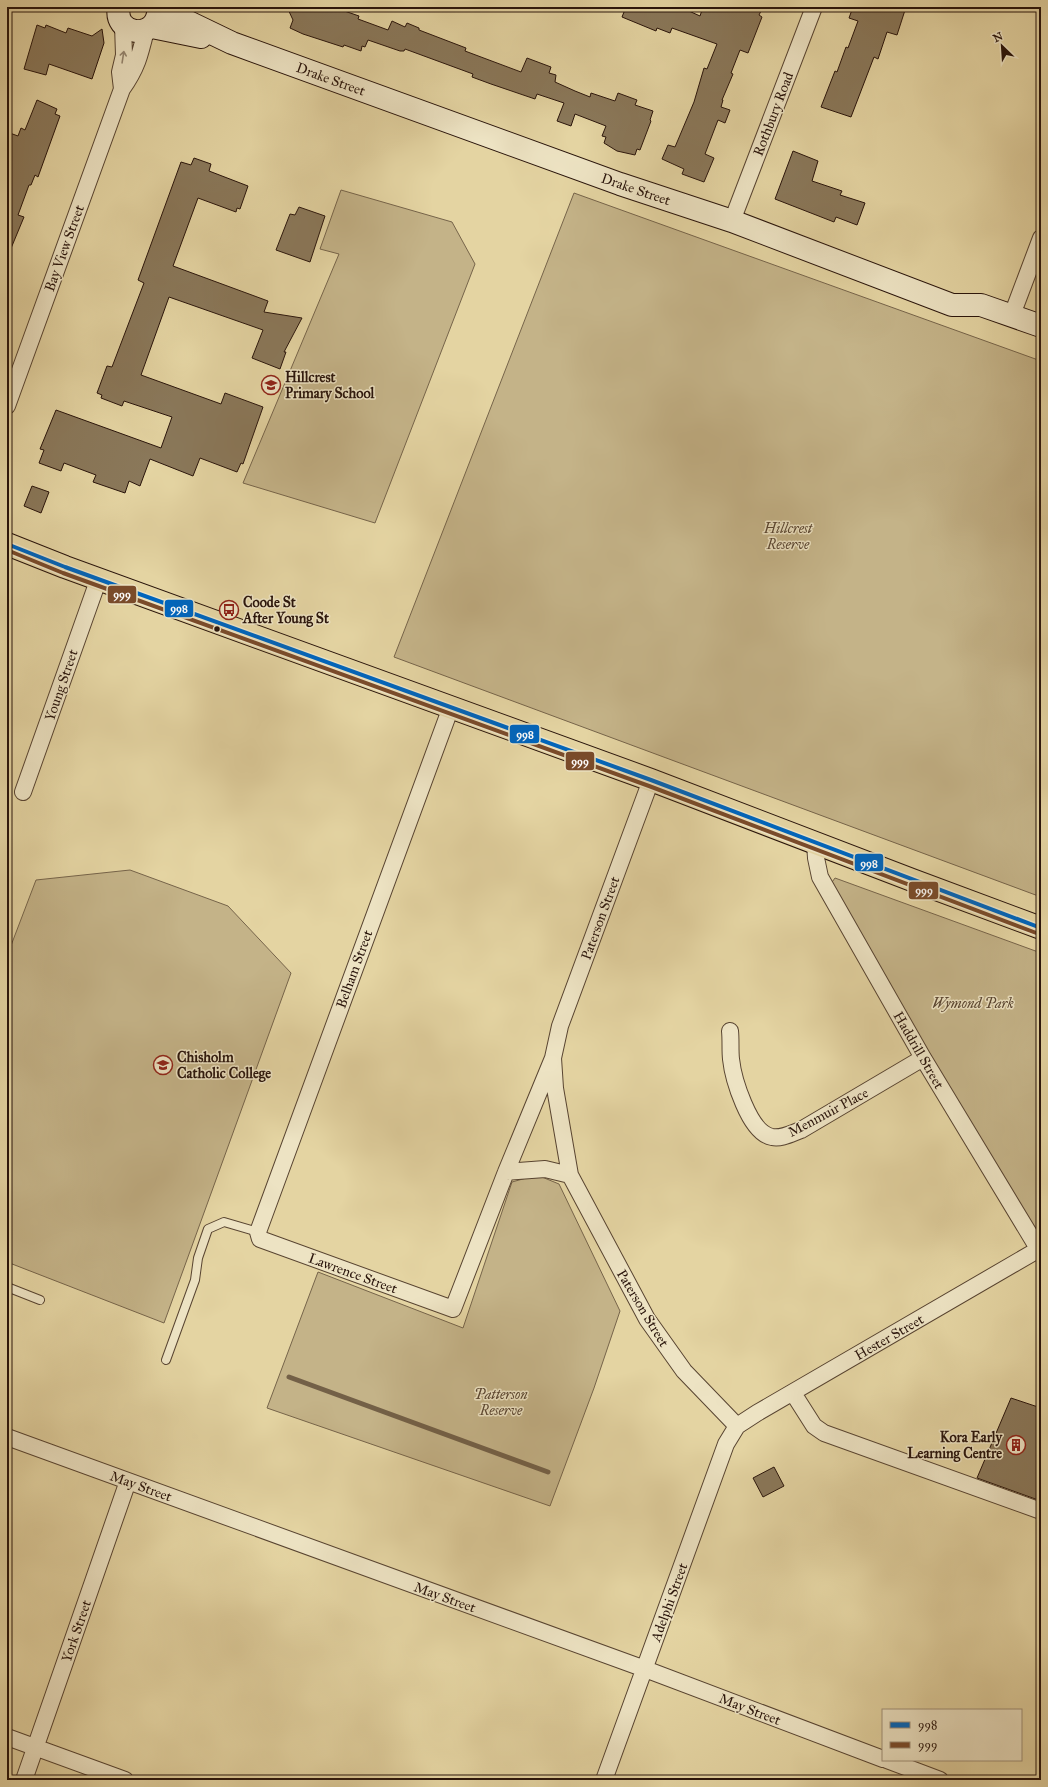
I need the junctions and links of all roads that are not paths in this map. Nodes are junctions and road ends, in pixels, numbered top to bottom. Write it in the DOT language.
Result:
graph roads {
  1 [pos="164,7"];
  2 [pos="814,7"];
  3 [pos="117,14"];
  4 [pos="152,21"];
  5 [pos="232,44"];
  6 [pos="122,90"];
  7 [pos="732,221"];
  8 [pos="1041,238"];
  9 [pos="1012,315"];
  10 [pos="1041,326"];
  11 [pos="7,406"];
  12 [pos="7,544"];
  13 [pos="99,578"];
  14 [pos="451,707"];
  15 [pos="651,780"];
  16 [pos="23,792"];
  17 [pos="815,843"];
  18 [pos="1041,928"];
  19 [pos="730,1031"];
  20 [pos="553,1058"];
  21 [pos="923,1058"];
  22 [pos="506,1172"];
  23 [pos="570,1175"];
  24 [pos="258,1232"];
  25 [pos="1040,1249"];
  26 [pos="7,1288"];
  27 [pos="40,1300"];
  28 [pos="453,1309"];
  29 [pos="166,1360"];
  30 [pos="793,1393"];
  31 [pos="737,1426"];
  32 [pos="7,1437"];
  33 [pos="128,1481"];
  34 [pos="1041,1511"];
  35 [pos="645,1670"];
  36 [pos="7,1737"];
  37 [pos="36,1748"];
  38 [pos="882,1759"];
  39 [pos="890,1761"];
  40 [pos="24,1780"];
  41 [pos="125,1780"];
  42 [pos="604,1780"];
  43 [pos="940,1780"];
  1 -- 5 [label="street, Drake Street"];
  2 -- 7 [label="street, Rothbury Road"];
  3 -- 4 [label="street, Drake Street"];
  6 -- 3 [label="street, Bay View Street, one-way"];
  4 -- 5 [label="street, Drake Street"];
  4 -- 6 [label="street, Bay View Street"];
  5 -- 7 [label="street, Drake Street"];
  6 -- 11 [label="street, Bay View Street"];
  7 -- 9 [label="street, Drake Street"];
  8 -- 9 [label="street"];
  9 -- 10 [label="street, Drake Street"];
  12 -- 13 [label="main road"];
  13 -- 14 [label="main road"];
  13 -- 16 [label="street, Young Street"];
  14 -- 15 [label="main road"];
  14 -- 24 [label="street, Belham Street"];
  15 -- 17 [label="main road"];
  15 -- 20 [label="street, Paterson Street"];
  17 -- 18 [label="main road"];
  17 -- 21 [label="street, Haddrill Street"];
  19 -- 21 [label="street, Menmuir Place"];
  20 -- 22 [label="street, Paterson Street"];
  20 -- 23 [label="street, Paterson Street"];
  21 -- 25 [label="street, Haddrill Street"];
  22 -- 23 [label="street"];
  22 -- 28 [label="street, Paterson Street"];
  23 -- 31 [label="street, Paterson Street"];
  24 -- 28 [label="street, Lawrence Street"];
  24 -- 29 [label="lane"];
  25 -- 30 [label="street, Hester Street"];
  26 -- 27 [label="lane"];
  30 -- 31 [label="street, Hester Street"];
  30 -- 34 [label="street"];
  31 -- 35 [label="street, Adelphi Street"];
  32 -- 33 [label="street, May Street"];
  33 -- 35 [label="street, May Street"];
  33 -- 37 [label="street, York Street"];
  35 -- 38 [label="street, May Street"];
  35 -- 42 [label="street, Adelphi Street"];
  36 -- 37 [label="street"];
  37 -- 40 [label="street, York Street"];
  37 -- 41 [label="street"];
  39 -- 43 [label="street"];
}
